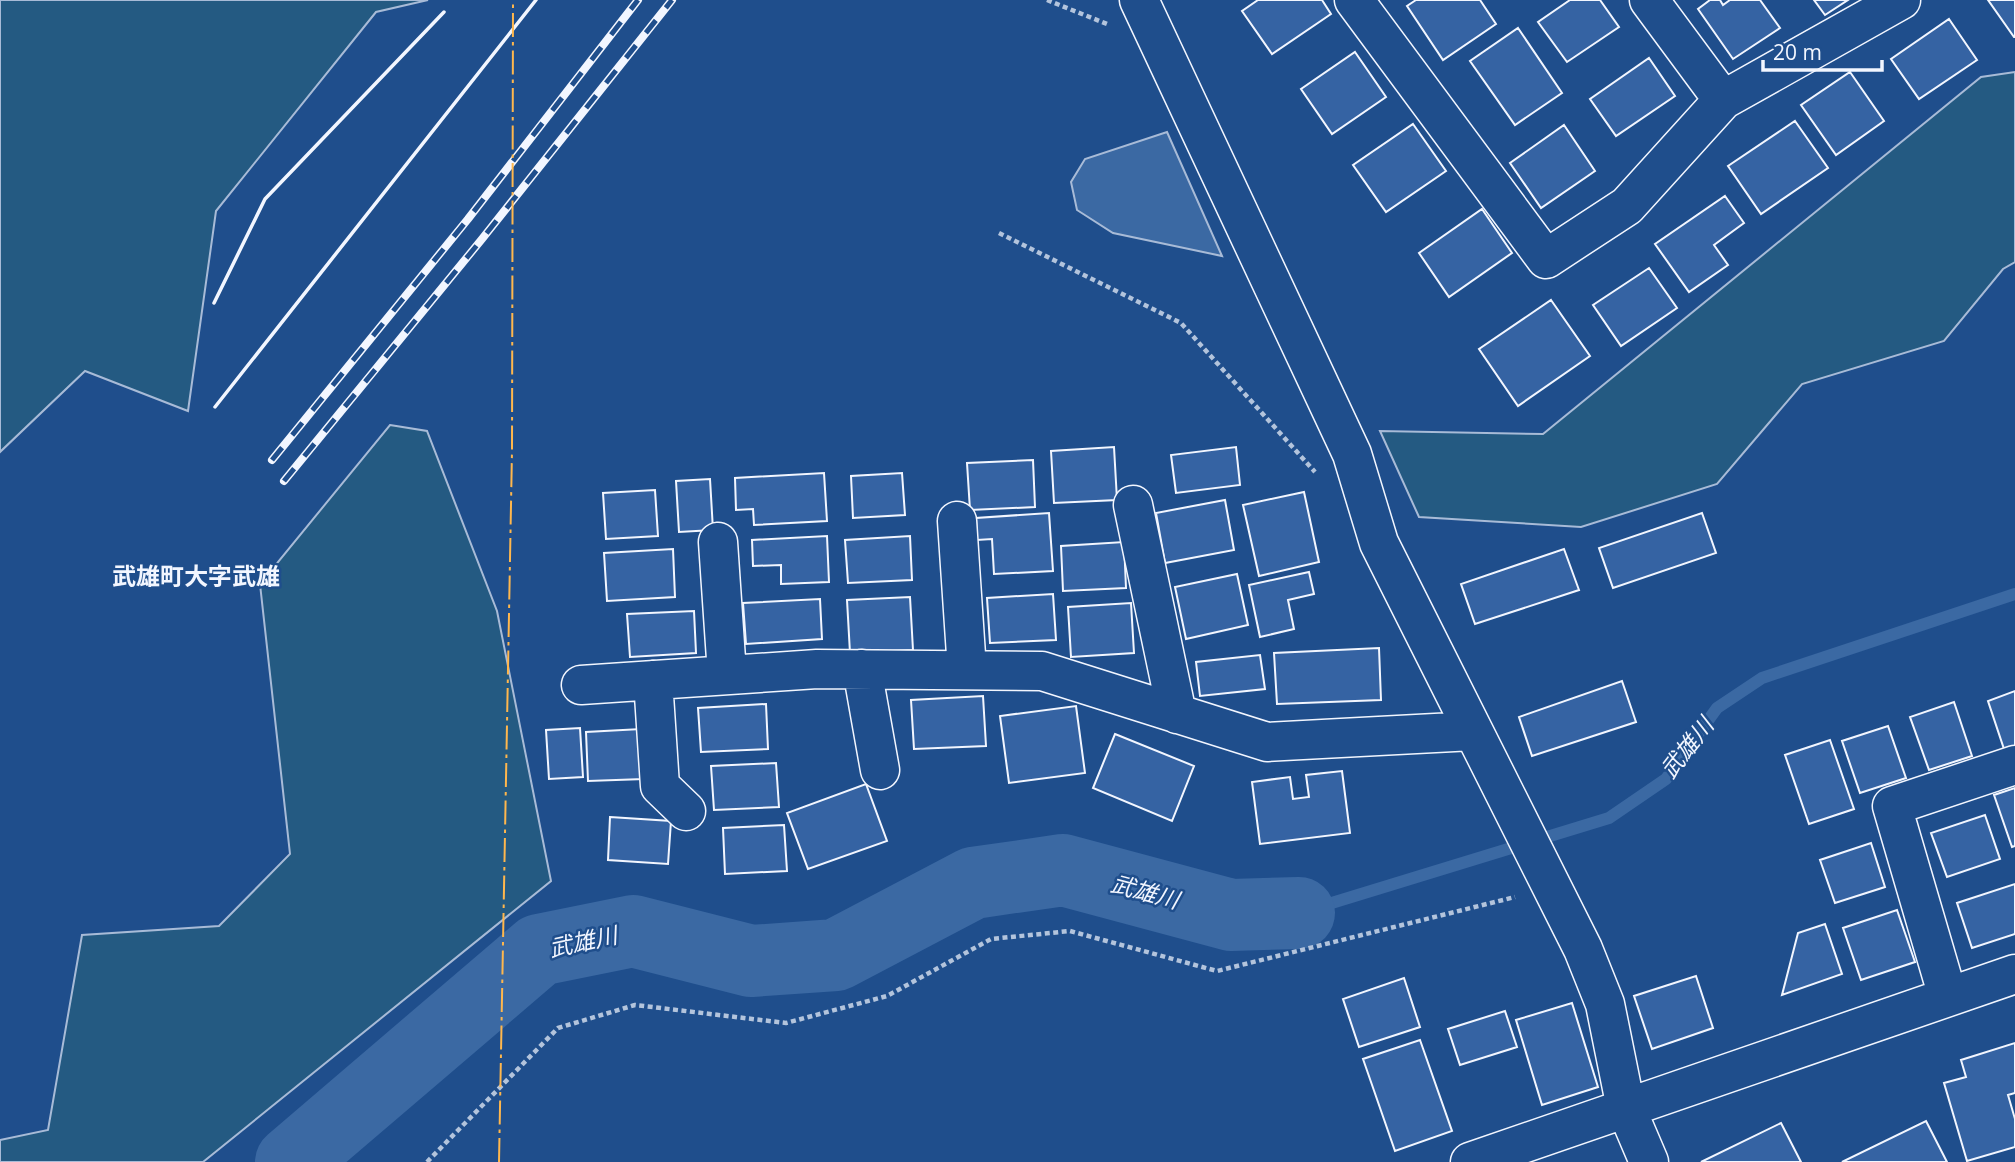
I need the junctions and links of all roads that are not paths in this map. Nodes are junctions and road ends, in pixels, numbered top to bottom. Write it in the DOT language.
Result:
graph roads {
  1 [pos="1139,0"];
  2 [pos="1354,0"];
  3 [pos="1649,0"];
  4 [pos="1901,0"];
  5 [pos="1723,100"];
  6 [pos="1133,505"];
  7 [pos="957,521"];
  8 [pos="718,542"];
  9 [pos="862,669"];
  10 [pos="967,670"];
  11 [pos="727,674"];
  12 [pos="653,680"];
  13 [pos="580,685"];
  14 [pos="1178,714"];
  15 [pos="1473,731"];
  16 [pos="2015,765"];
  17 [pos="880,770"];
  18 [pos="686,811"];
  19 [pos="2015,974"];
  20 [pos="1948,997"];
  21 [pos="1626,1108"];
  22 [pos="1470,1162"];
  23 [pos="1649,1162"];
  1 -- 15 [label="street"];
  2 -- 5 [label="street"];
  3 -- 5 [label="street"];
  4 -- 5 [label="street"];
  6 -- 14 [label="street"];
  7 -- 10 [label="street"];
  8 -- 11 [label="street"];
  9 -- 10 [label="street"];
  9 -- 11 [label="street"];
  9 -- 17 [label="street"];
  10 -- 14 [label="street"];
  11 -- 12 [label="street"];
  12 -- 13 [label="street"];
  12 -- 18 [label="street"];
  14 -- 15 [label="street"];
  15 -- 21 [label="street"];
  16 -- 20 [label="street"];
  19 -- 20 [label="street"];
  20 -- 21 [label="street"];
  21 -- 22 [label="street"];
  21 -- 23 [label="street"];
}
